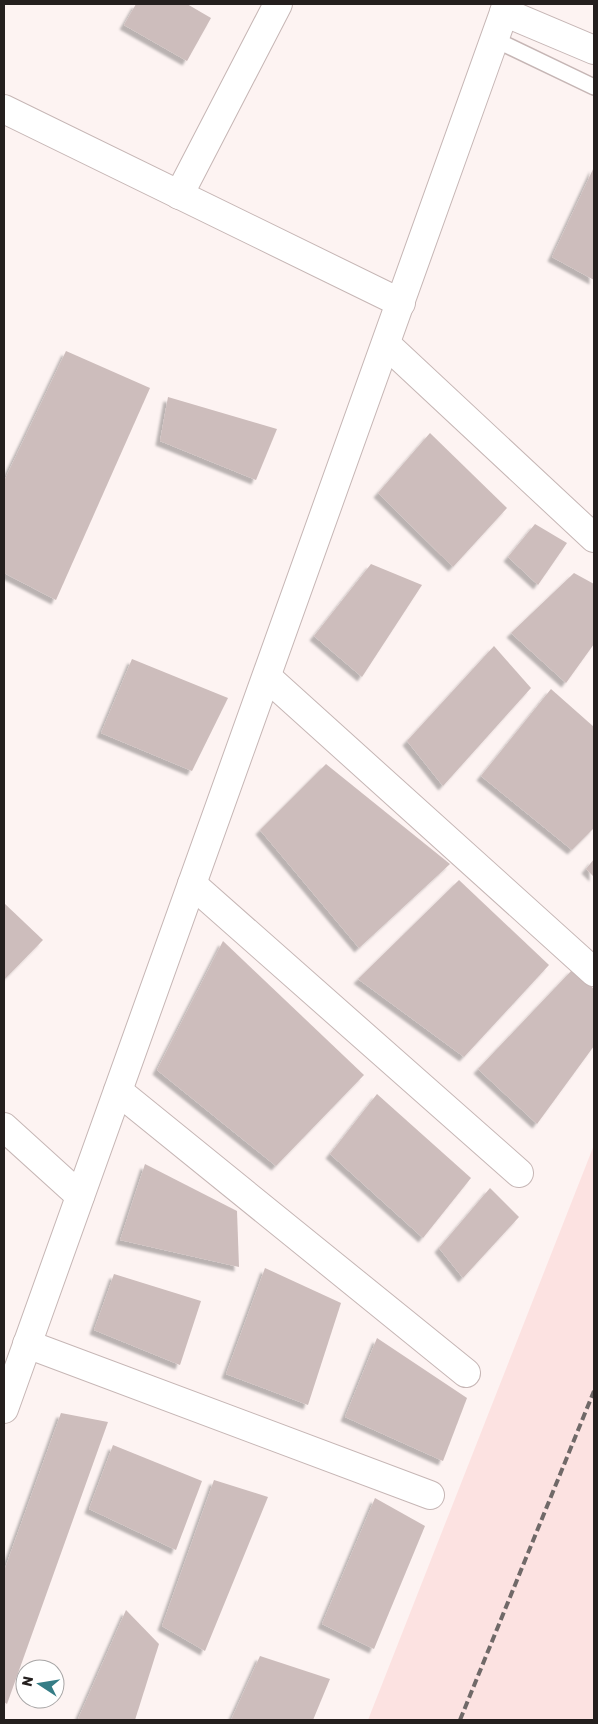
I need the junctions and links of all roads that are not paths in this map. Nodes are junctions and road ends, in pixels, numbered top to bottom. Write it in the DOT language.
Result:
graph roads {
  1 [pos="278,4"];
  2 [pos="506,8"];
  3 [pos="494,39"];
  4 [pos="594,50"];
  5 [pos="594,87"];
  6 [pos="4,109"];
  7 [pos="179,195"];
  8 [pos="401,303"];
  9 [pos="386,344"];
  10 [pos="594,538"];
  11 [pos="267,677"];
  12 [pos="192,884"];
  13 [pos="594,972"];
  14 [pos="118,1091"];
  15 [pos="4,1126"];
  16 [pos="519,1173"];
  17 [pos="80,1196"];
  18 [pos="27,1344"];
  19 [pos="466,1373"];
  20 [pos="4,1409"];
  21 [pos="430,1495"];
  1 -- 7 [label="street"];
  2 -- 3 [label="street"];
  2 -- 4 [label="street"];
  3 -- 5 [label="lane"];
  3 -- 8 [label="street"];
  6 -- 7 [label="street"];
  7 -- 8 [label="street"];
  8 -- 9 [label="street"];
  9 -- 10 [label="street"];
  9 -- 11 [label="street"];
  11 -- 12 [label="street"];
  11 -- 13 [label="street"];
  12 -- 14 [label="street"];
  12 -- 16 [label="street"];
  14 -- 17 [label="street"];
  14 -- 19 [label="street"];
  15 -- 17 [label="street"];
  17 -- 18 [label="street"];
  18 -- 20 [label="street"];
  18 -- 21 [label="street"];
}
